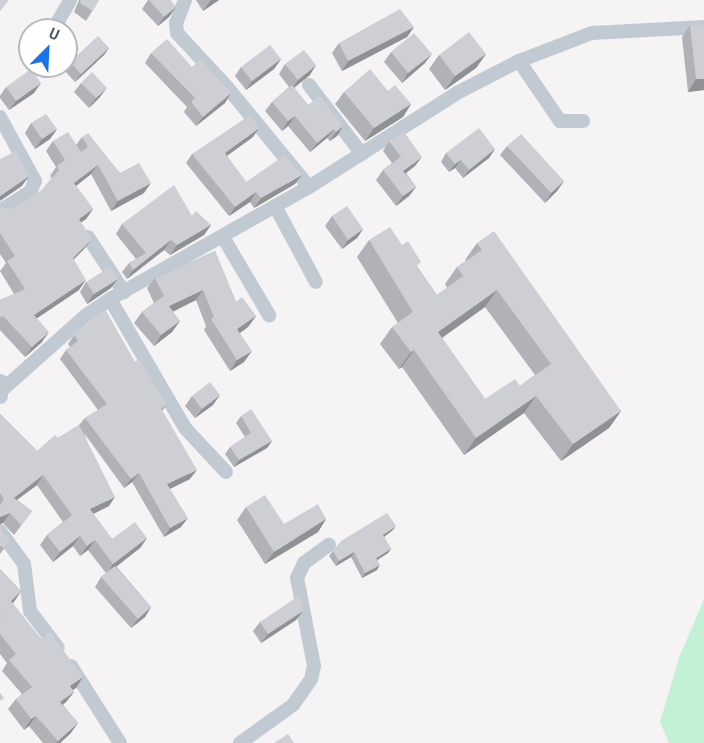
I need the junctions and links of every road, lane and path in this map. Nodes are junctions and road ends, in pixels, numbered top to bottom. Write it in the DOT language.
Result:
graph roads {
  1 [pos="70,0"];
  2 [pos="167,0"];
  3 [pos="183,6"];
  4 [pos="60,18"];
  5 [pos="704,27"];
  6 [pos="519,60"];
  7 [pos="309,85"];
  8 [pos="0,117"];
  9 [pos="583,121"];
  10 [pos="362,154"];
  11 [pos="309,188"];
  12 [pos="275,206"];
  13 [pos="0,211"];
  14 [pos="88,237"];
  15 [pos="223,237"];
  16 [pos="316,282"];
  17 [pos="124,292"];
  18 [pos="110,299"];
  19 [pos="269,315"];
  20 [pos="1,389"];
  21 [pos="226,472"];
  22 [pos="0,531"];
  23 [pos="329,545"];
  24 [pos="120,743"];
  25 [pos="240,743"];
  1 -- 4 [label="street"];
  2 -- 3 [label="street"];
  3 -- 11 [label="street"];
  5 -- 6 [label="street"];
  6 -- 9 [label="street"];
  6 -- 10 [label="street"];
  7 -- 10 [label="street"];
  8 -- 13 [label="street"];
  10 -- 11 [label="street"];
  11 -- 12 [label="street"];
  12 -- 15 [label="street"];
  12 -- 16 [label="street"];
  14 -- 17 [label="street"];
  15 -- 17 [label="street"];
  15 -- 19 [label="street"];
  17 -- 18 [label="street"];
  18 -- 20 [label="street"];
  18 -- 21 [label="street"];
  22 -- 24 [label="street"];
  23 -- 25 [label="street"];
}
